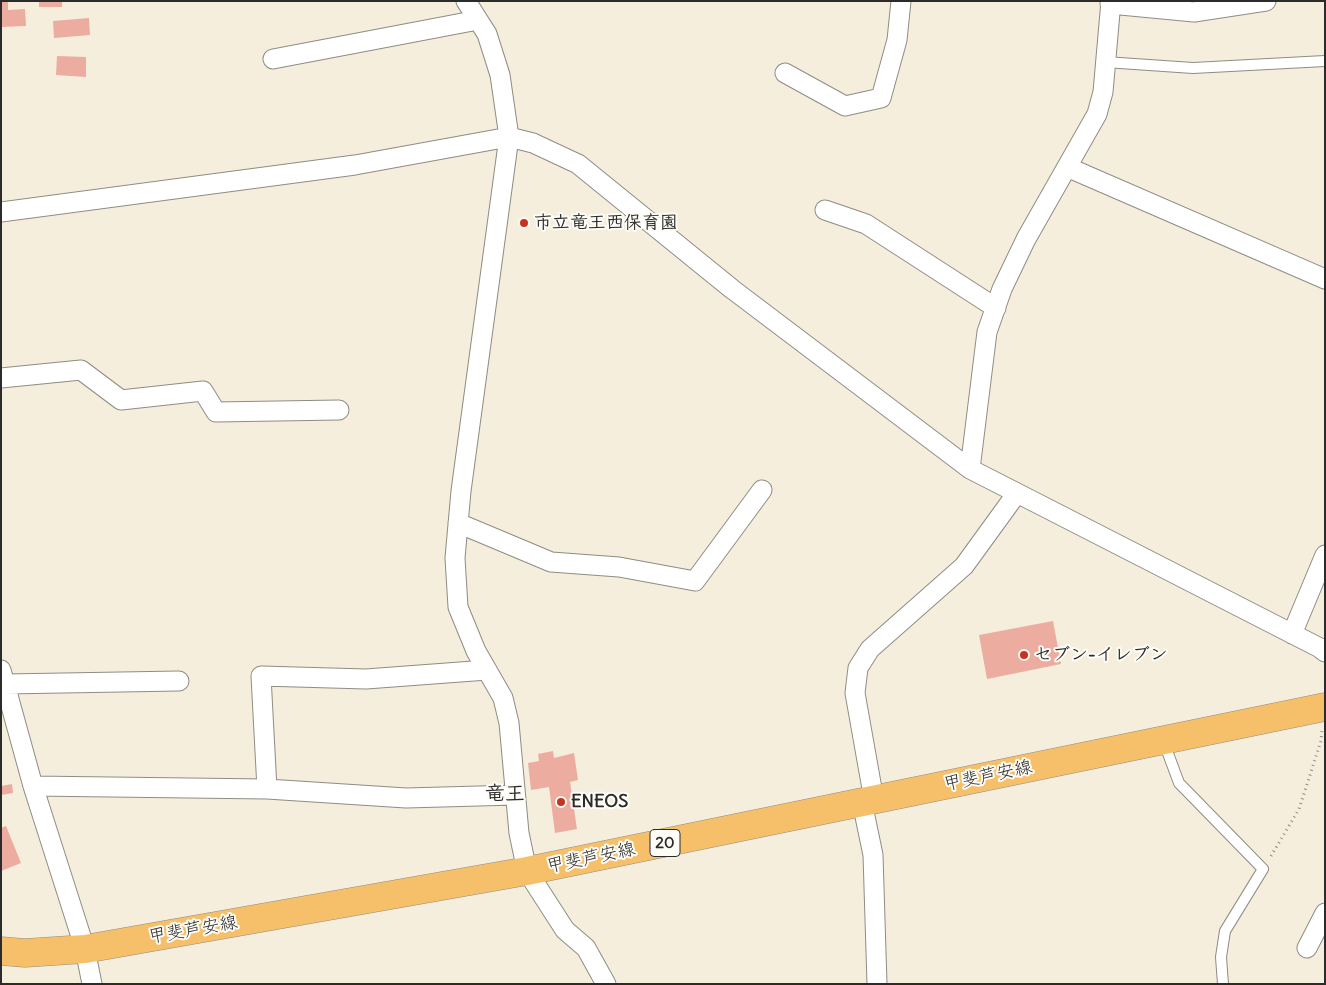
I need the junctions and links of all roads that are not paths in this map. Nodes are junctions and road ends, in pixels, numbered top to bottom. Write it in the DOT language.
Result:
graph roads {
  1 [pos="466,1"];
  2 [pos="901,1"];
  3 [pos="1266,1"];
  4 [pos="1110,3"];
  5 [pos="478,20"];
  6 [pos="272,59"];
  7 [pos="1325,61"];
  8 [pos="1105,62"];
  9 [pos="785,73"];
  10 [pos="509,137"];
  11 [pos="1067,167"];
  12 [pos="825,210"];
  13 [pos="1,212"];
  14 [pos="1325,279"];
  15 [pos="996,308"];
  16 [pos="1,378"];
  17 [pos="339,410"];
  18 [pos="970,468"];
  19 [pos="762,490"];
  20 [pos="1016,493"];
  21 [pos="458,523"];
  22 [pos="1325,555"];
  23 [pos="1292,634"];
  24 [pos="1325,652"];
  25 [pos="487,670"];
  26 [pos="3,677"];
  27 [pos="179,681"];
  28 [pos="1324,716"];
  29 [pos="1163,739"];
  30 [pos="33,786"];
  31 [pos="267,790"];
  32 [pos="515,795"];
  33 [pos="868,801"];
  34 [pos="527,871"];
  35 [pos="1325,913"];
  36 [pos="1306,948"];
  37 [pos="85,949"];
  38 [pos="1,951"];
  39 [pos="92,984"];
  40 [pos="606,984"];
  41 [pos="877,984"];
  42 [pos="1223,984"];
  1 -- 5 [label="street"];
  2 -- 9 [label="street"];
  3 -- 4 [label="street"];
  4 -- 8 [label="street"];
  5 -- 6 [label="street"];
  5 -- 10 [label="street"];
  7 -- 8 [label="lane"];
  8 -- 11 [label="street"];
  10 -- 13 [label="street"];
  10 -- 18 [label="street"];
  10 -- 21 [label="street"];
  11 -- 14 [label="street"];
  11 -- 15 [label="street"];
  12 -- 15 [label="street"];
  15 -- 18 [label="street"];
  16 -- 17 [label="street"];
  18 -- 20 [label="street"];
  19 -- 21 [label="street"];
  20 -- 23 [label="street"];
  20 -- 33 [label="street"];
  21 -- 25 [label="street"];
  22 -- 23 [label="street"];
  23 -- 24 [label="street"];
  25 -- 31 [label="street"];
  25 -- 32 [label="street"];
  26 -- 27 [label="street"];
  26 -- 30 [label="street"];
  28 -- 29 [label="main road, 甲斐芦安線 / 20"];
  29 -- 33 [label="main road, 甲斐芦安線 / 20"];
  29 -- 42 [label="lane"];
  30 -- 31 [label="street"];
  30 -- 37 [label="street"];
  31 -- 32 [label="street"];
  32 -- 34 [label="street"];
  33 -- 34 [label="main road, 甲斐芦安線 / 20"];
  33 -- 41 [label="street"];
  34 -- 37 [label="main road, 甲斐芦安線 / 20"];
  34 -- 40 [label="street"];
  35 -- 36 [label="street"];
  37 -- 38 [label="main road, 甲斐芦安線 / 20"];
  37 -- 39 [label="street"];
}
